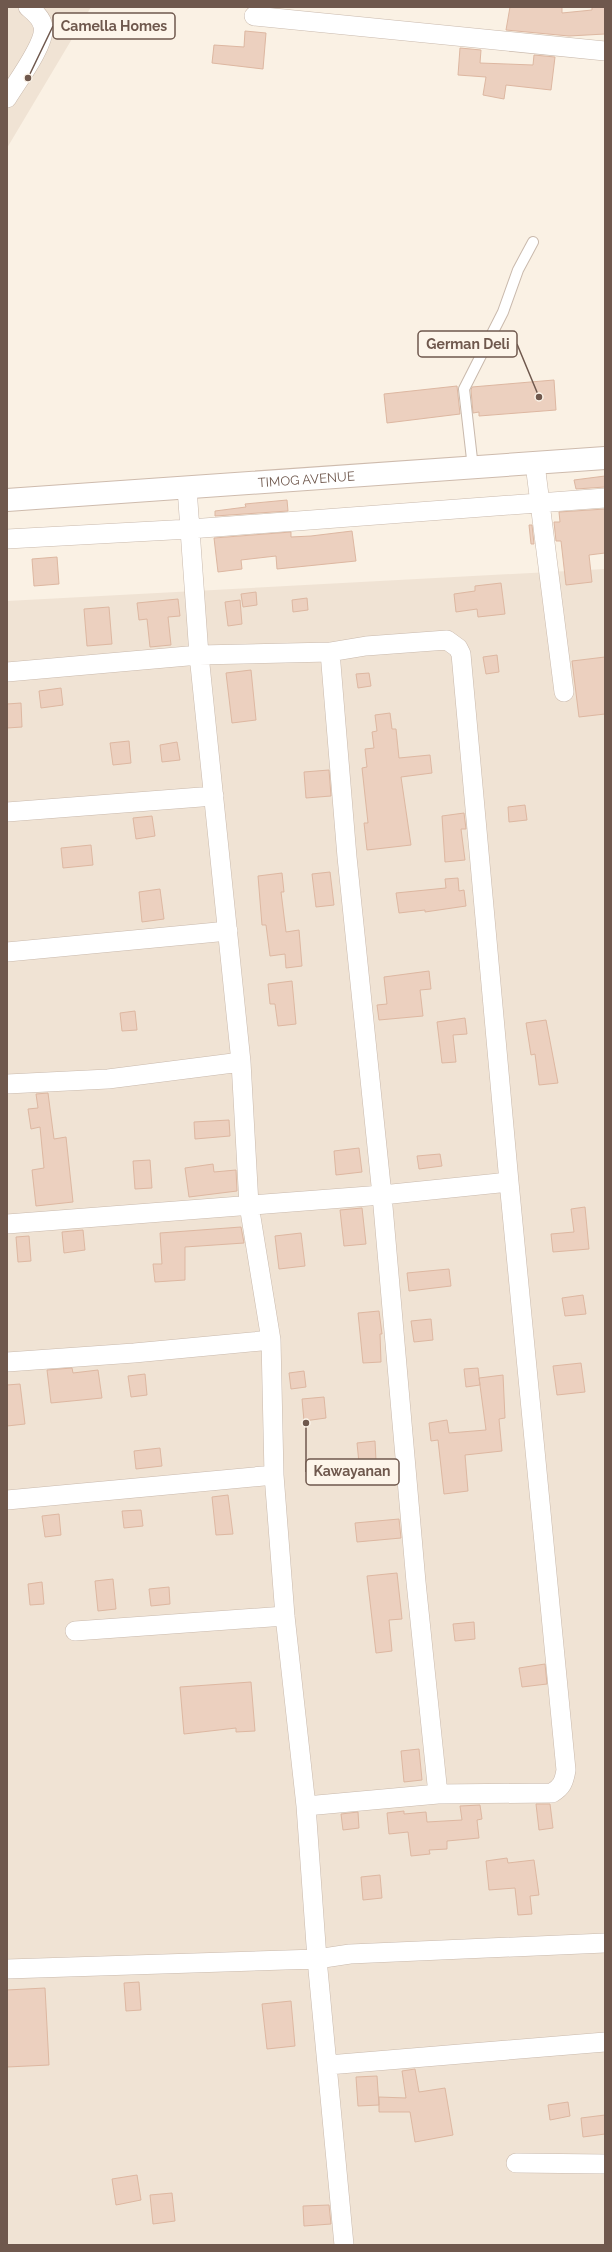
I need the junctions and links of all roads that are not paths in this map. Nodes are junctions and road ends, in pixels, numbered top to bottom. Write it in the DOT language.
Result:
graph roads {
  1 [pos="28,7"];
  2 [pos="254,16"];
  3 [pos="605,51"];
  4 [pos="7,98"];
  5 [pos="534,242"];
  6 [pos="605,458"];
  7 [pos="535,464"];
  8 [pos="474,468"];
  9 [pos="187,488"];
  10 [pos="605,498"];
  11 [pos="7,500"];
  12 [pos="540,502"];
  13 [pos="190,529"];
  14 [pos="7,539"];
  15 [pos="330,652"];
  16 [pos="199,655"];
  17 [pos="7,672"];
  18 [pos="564,692"];
  19 [pos="214,796"];
  20 [pos="7,812"];
  21 [pos="228,931"];
  22 [pos="7,952"];
  23 [pos="241,1062"];
  24 [pos="7,1084"];
  25 [pos="509,1182"];
  26 [pos="382,1195"];
  27 [pos="249,1205"];
  28 [pos="7,1224"];
  29 [pos="270,1340"];
  30 [pos="7,1362"];
  31 [pos="274,1476"];
  32 [pos="7,1500"];
  33 [pos="285,1616"];
  34 [pos="75,1631"];
  35 [pos="438,1794"];
  36 [pos="306,1806"];
  37 [pos="605,1943"];
  38 [pos="317,1958"];
  39 [pos="7,1969"];
  40 [pos="605,2042"];
  41 [pos="328,2064"];
  42 [pos="516,2164"];
  43 [pos="605,2164"];
  44 [pos="344,2245"];
  1 -- 4 [label="street"];
  2 -- 3 [label="street"];
  5 -- 8 [label="lane"];
  6 -- 7 [label="main road, TIMOG AVENUE"];
  7 -- 8 [label="main road, TIMOG AVENUE"];
  7 -- 12 [label="street"];
  8 -- 9 [label="main road, TIMOG AVENUE"];
  9 -- 11 [label="main road, TIMOG AVENUE"];
  9 -- 13 [label="street"];
  10 -- 12 [label="street"];
  12 -- 13 [label="street"];
  12 -- 18 [label="street"];
  13 -- 14 [label="street"];
  13 -- 16 [label="street"];
  15 -- 16 [label="street"];
  15 -- 25 [label="street"];
  15 -- 26 [label="street"];
  16 -- 17 [label="street"];
  16 -- 19 [label="street"];
  19 -- 20 [label="street"];
  19 -- 21 [label="street"];
  21 -- 22 [label="street"];
  21 -- 23 [label="street"];
  23 -- 24 [label="street"];
  23 -- 27 [label="street"];
  25 -- 26 [label="street"];
  25 -- 35 [label="street"];
  26 -- 27 [label="street"];
  26 -- 35 [label="street"];
  27 -- 28 [label="street"];
  27 -- 29 [label="street"];
  29 -- 30 [label="street"];
  29 -- 31 [label="street"];
  31 -- 32 [label="street"];
  31 -- 33 [label="street"];
  33 -- 34 [label="street"];
  33 -- 36 [label="street"];
  35 -- 36 [label="street"];
  36 -- 38 [label="street"];
  37 -- 38 [label="street"];
  38 -- 39 [label="street"];
  38 -- 41 [label="street"];
  40 -- 41 [label="street"];
  41 -- 44 [label="street"];
  42 -- 43 [label="street"];
}
